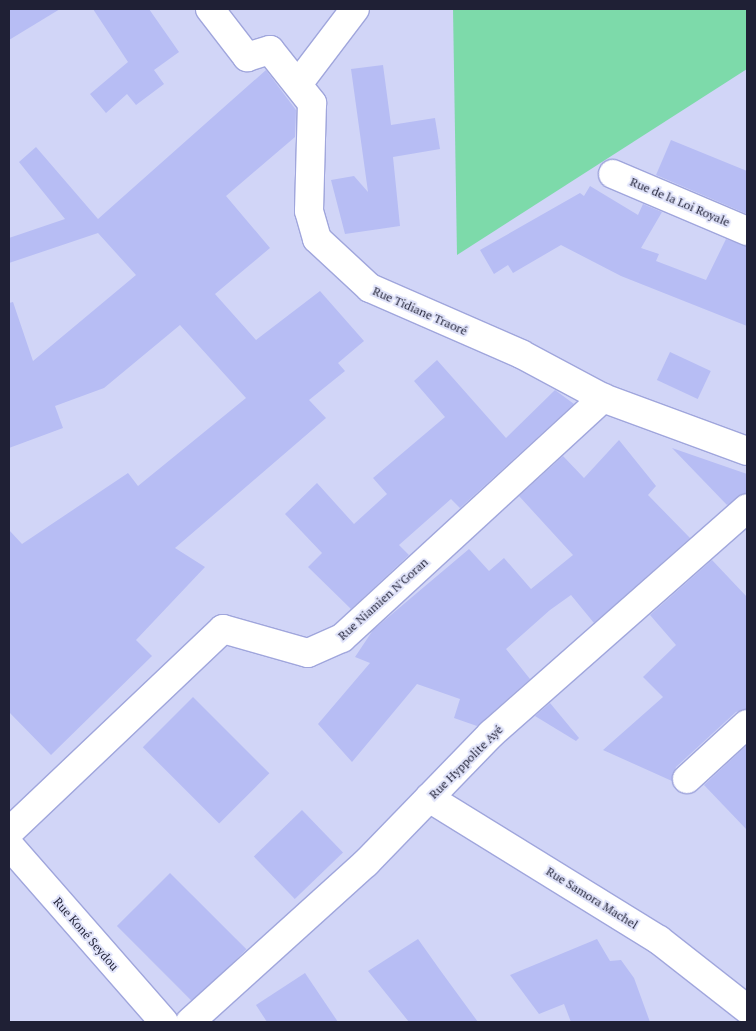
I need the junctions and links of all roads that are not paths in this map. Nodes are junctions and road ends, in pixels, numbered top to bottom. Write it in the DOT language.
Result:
graph roads {
  1 [pos="210,9"];
  2 [pos="355,9"];
  3 [pos="298,84"];
  4 [pos="613,174"];
  5 [pos="747,231"];
  6 [pos="603,398"];
  7 [pos="747,451"];
  8 [pos="747,508"];
  9 [pos="747,724"];
  10 [pos="687,778"];
  11 [pos="429,798"];
  12 [pos="9,832"];
  13 [pos="9,845"];
  14 [pos="747,1009"];
  15 [pos="157,1021"];
  16 [pos="190,1022"];
  1 -- 3 [label="street, Rue Tidiane Traoré"];
  2 -- 3 [label="street"];
  3 -- 6 [label="street, Rue Tidiane Traoré"];
  4 -- 5 [label="street, Rue de la Loi Royale"];
  6 -- 7 [label="street, Rue Tidiane Traoré"];
  6 -- 12 [label="street, Rue Niamien N'Goran"];
  8 -- 11 [label="street, Rue Hyppolite Ayé"];
  9 -- 10 [label="street"];
  11 -- 14 [label="street, Rue Samora Machel"];
  11 -- 16 [label="street, Rue Hyppolite Ayé"];
  13 -- 15 [label="street, Rue Koné Seydou"];
}
